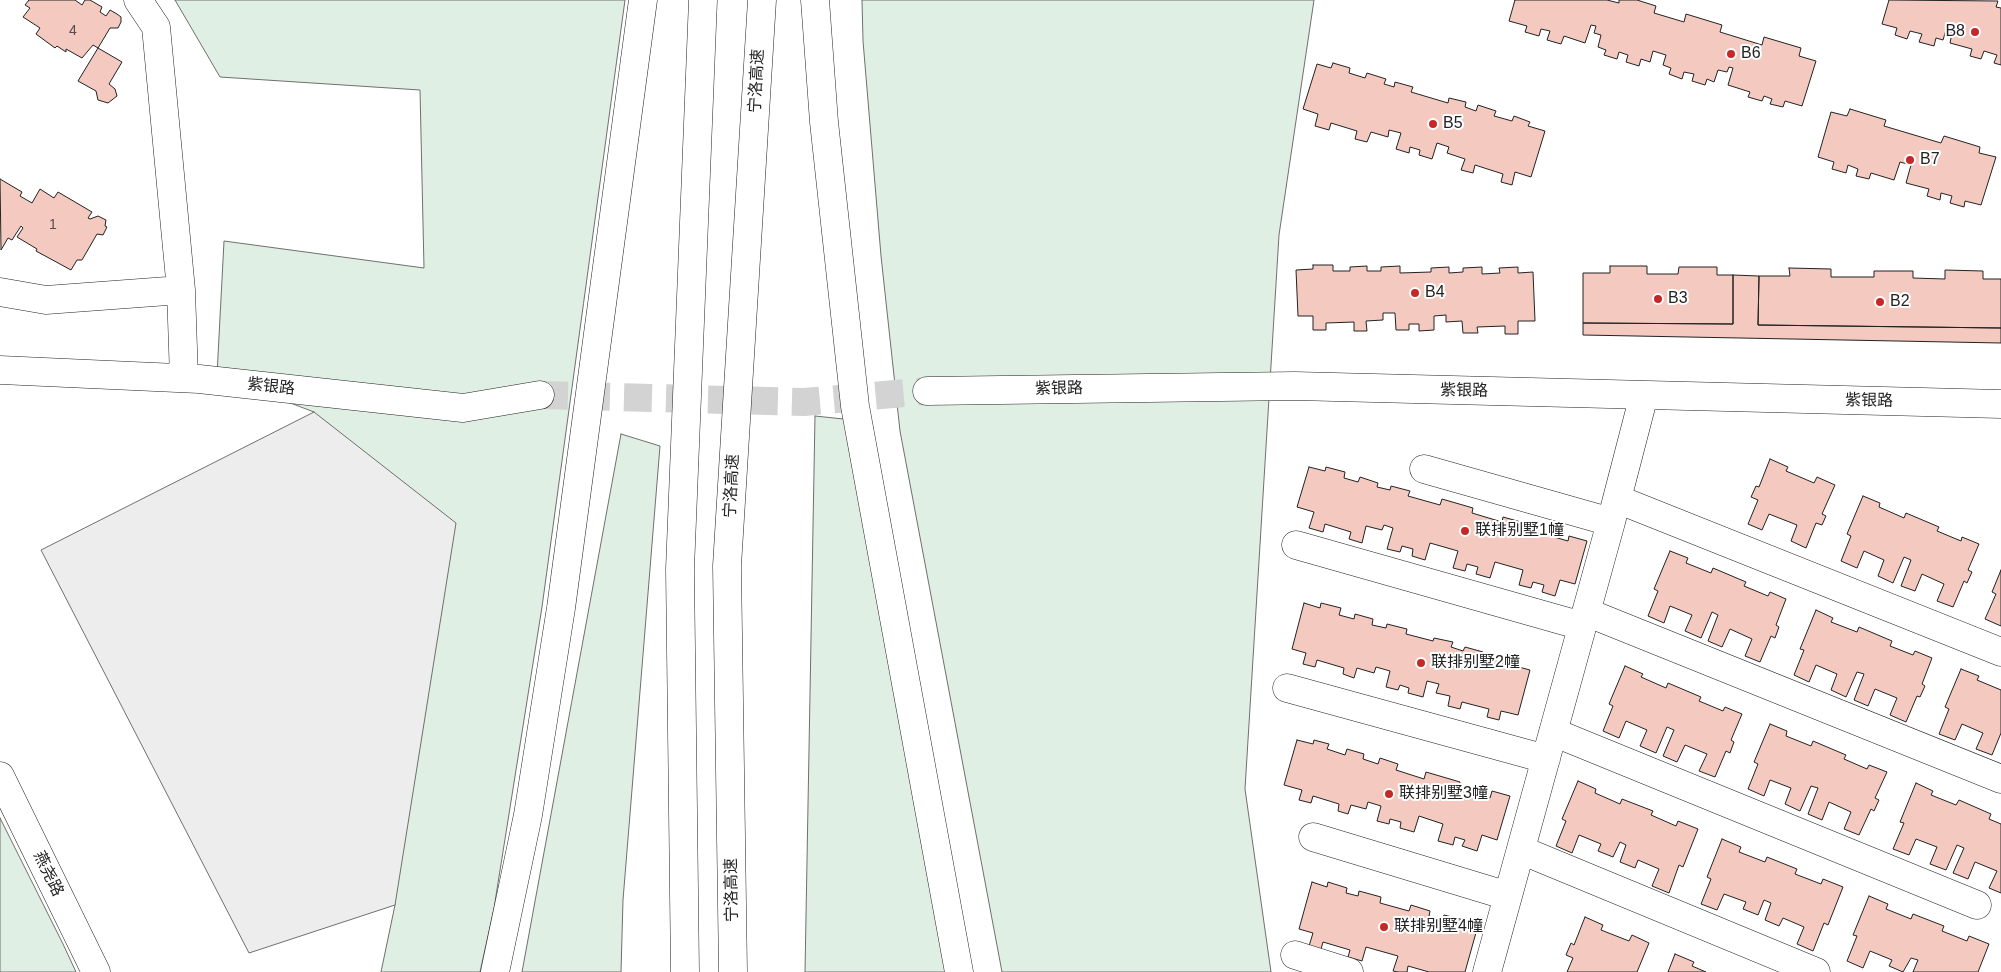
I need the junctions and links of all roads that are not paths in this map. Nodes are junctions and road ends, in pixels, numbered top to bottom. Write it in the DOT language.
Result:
graph roads {
  1 [pos="138,0"];
  2 [pos="643,0"];
  3 [pos="704,0"];
  4 [pos="762,0"];
  5 [pos="815,0"];
  6 [pos="181,290"];
  7 [pos="0,292"];
  8 [pos="0,370"];
  9 [pos="184,378"];
  10 [pos="927,391"];
  11 [pos="540,395"];
  12 [pos="1644,395"];
  13 [pos="2001,404"];
  14 [pos="1424,468"];
  15 [pos="1614,511"];
  16 [pos="1296,545"];
  17 [pos="1584,619"];
  18 [pos="2001,652"];
  19 [pos="1287,688"];
  20 [pos="1553,732"];
  21 [pos="1546,759"];
  22 [pos="0,776"];
  23 [pos="2001,779"];
  24 [pos="1313,837"];
  25 [pos="1521,850"];
  26 [pos="1508,896"];
  27 [pos="1977,905"];
  28 [pos="1295,955"];
  29 [pos="96,972"];
  30 [pos="495,972"];
  31 [pos="685,972"];
  32 [pos="733,972"];
  33 [pos="959,972"];
  34 [pos="1349,972"];
  35 [pos="1488,972"];
  36 [pos="1816,972"];
  1 -- 6 [label="main road"];
  2 -- 30 [label="main road"];
  3 -- 31 [label="main road"];
  4 -- 32 [label="main road, 宁洛高速"];
  5 -- 33 [label="main road"];
  6 -- 7 [label="main road"];
  6 -- 9 [label="main road"];
  8 -- 9 [label="main road, 紫银路"];
  9 -- 11 [label="main road, 紫银路"];
  10 -- 12 [label="main road, 紫银路"];
  12 -- 13 [label="main road, 紫银路"];
  12 -- 15 [label="main road"];
  14 -- 15 [label="main road"];
  15 -- 17 [label="main road"];
  15 -- 18 [label="main road"];
  16 -- 17 [label="main road"];
  17 -- 20 [label="main road"];
  17 -- 23 [label="main road"];
  19 -- 21 [label="main road"];
  20 -- 21 [label="main road"];
  20 -- 27 [label="main road"];
  21 -- 25 [label="main road"];
  22 -- 29 [label="main road, 燕尧路"];
  24 -- 26 [label="main road"];
  25 -- 26 [label="main road"];
  25 -- 36 [label="main road"];
  26 -- 35 [label="main road"];
  28 -- 34 [label="main road"];
}
